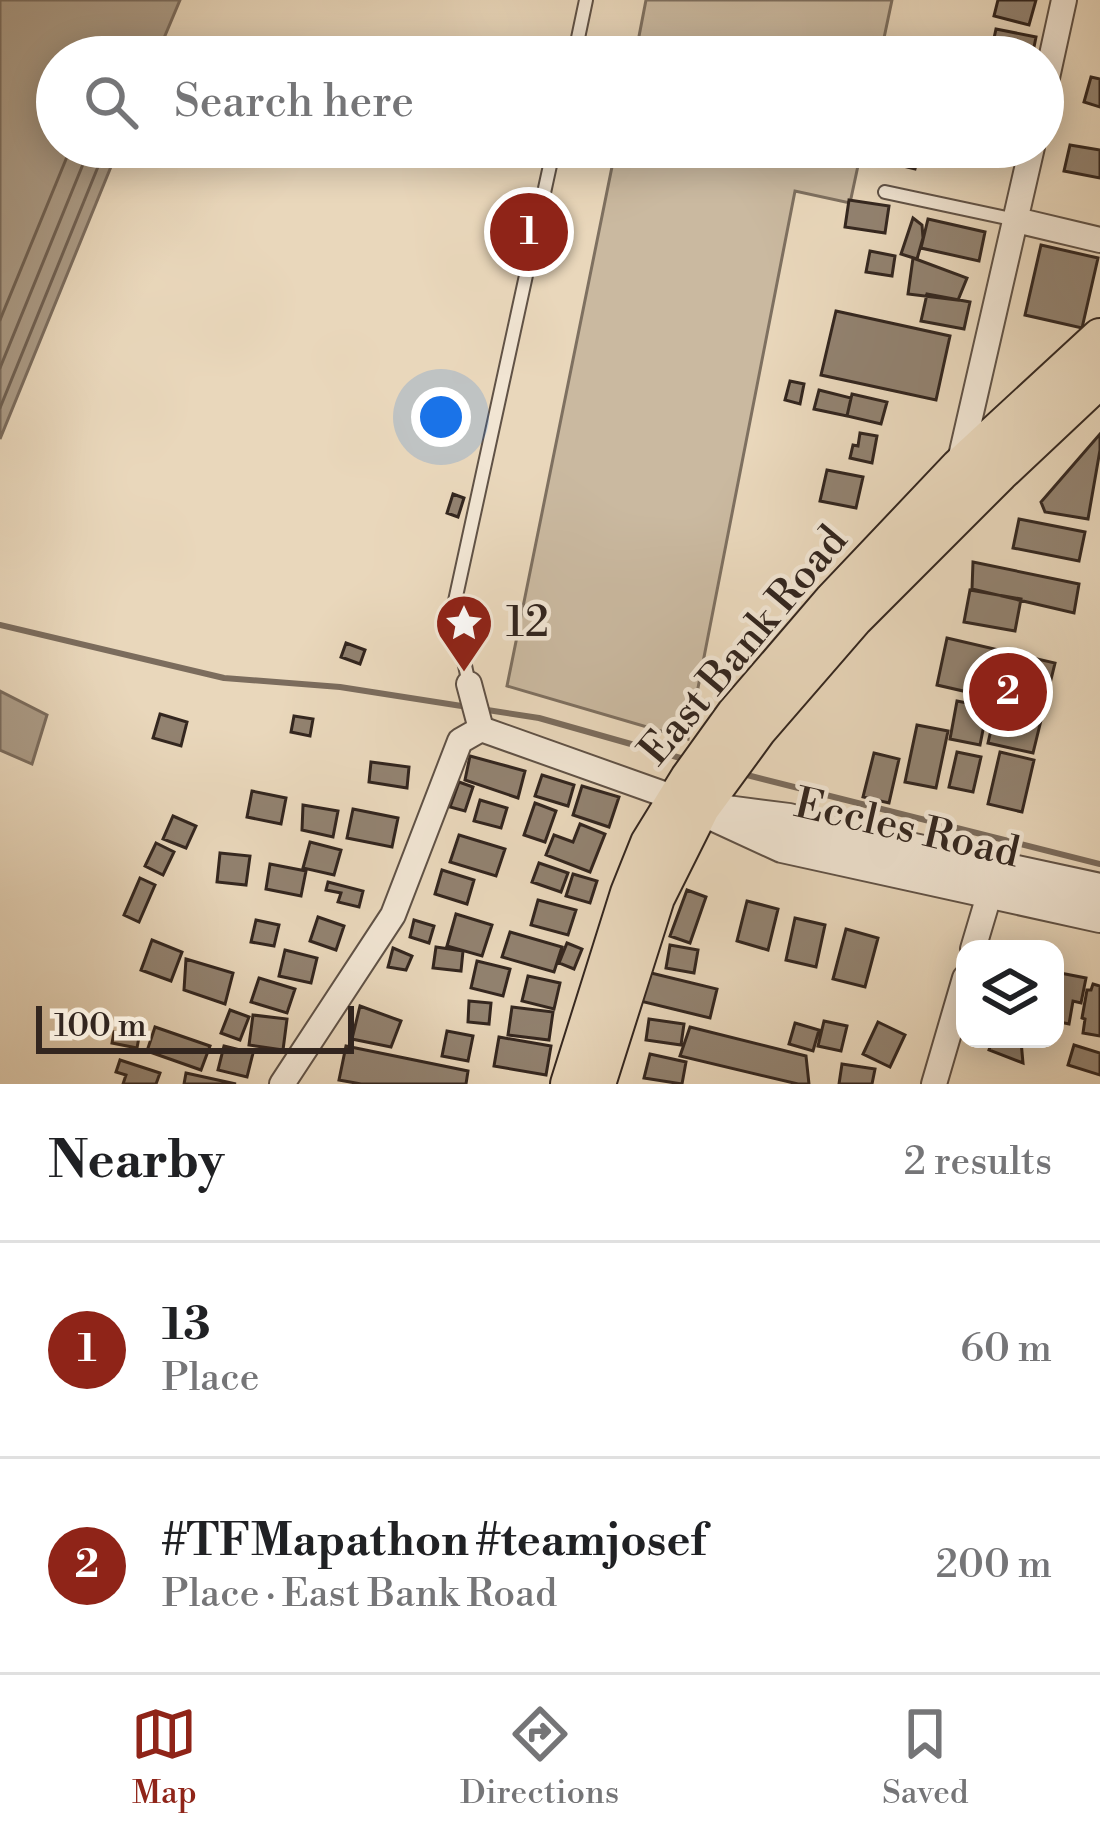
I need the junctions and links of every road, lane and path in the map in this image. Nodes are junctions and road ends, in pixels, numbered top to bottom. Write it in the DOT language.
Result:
graph roads {
  1 [pos="586,0"];
  2 [pos="1064,0"];
  3 [pos="578,36"];
  4 [pos="1056,36"];
  5 [pos="549,168"];
  6 [pos="1027,168"];
  7 [pos="885,192"];
  8 [pos="1016,220"];
  9 [pos="1100,240"];
  10 [pos="1100,337"];
  11 [pos="1100,379"];
  12 [pos="959,467"];
  13 [pos="470,684"];
  14 [pos="747,722"];
  15 [pos="481,729"];
  16 [pos="695,794"];
  17 [pos="1100,889"];
  18 [pos="990,892"];
  19 [pos="1100,916"];
  20 [pos="977,940"];
  21 [pos="956,1009"];
  22 [pos="282,1084"];
  23 [pos="569,1084"];
  24 [pos="597,1084"];
  25 [pos="934,1084"];
  1 -- 3 [label="lane"];
  2 -- 4 [label="street"];
  5 -- 13 [label="lane"];
  6 -- 8 [label="street"];
  7 -- 8 [label="lane"];
  8 -- 9 [label="street"];
  8 -- 12 [label="street"];
  10 -- 12 [label="main road, East Bank Road"];
  11 -- 14 [label="main road, East Bank Road"];
  12 -- 14 [label="main road, East Bank Road"];
  13 -- 15 [label="street"];
  14 -- 16 [label="main road, East Bank Road"];
  15 -- 16 [label="street"];
  15 -- 22 [label="street"];
  16 -- 17 [label="street, Eccles Road"];
  16 -- 18 [label="street, Eccles Road"];
  16 -- 23 [label="main road, East Bank Road"];
  16 -- 24 [label="main road, East Bank Road"];
  18 -- 19 [label="street, Eccles Road"];
  18 -- 20 [label="street"];
  21 -- 25 [label="street"];
}
